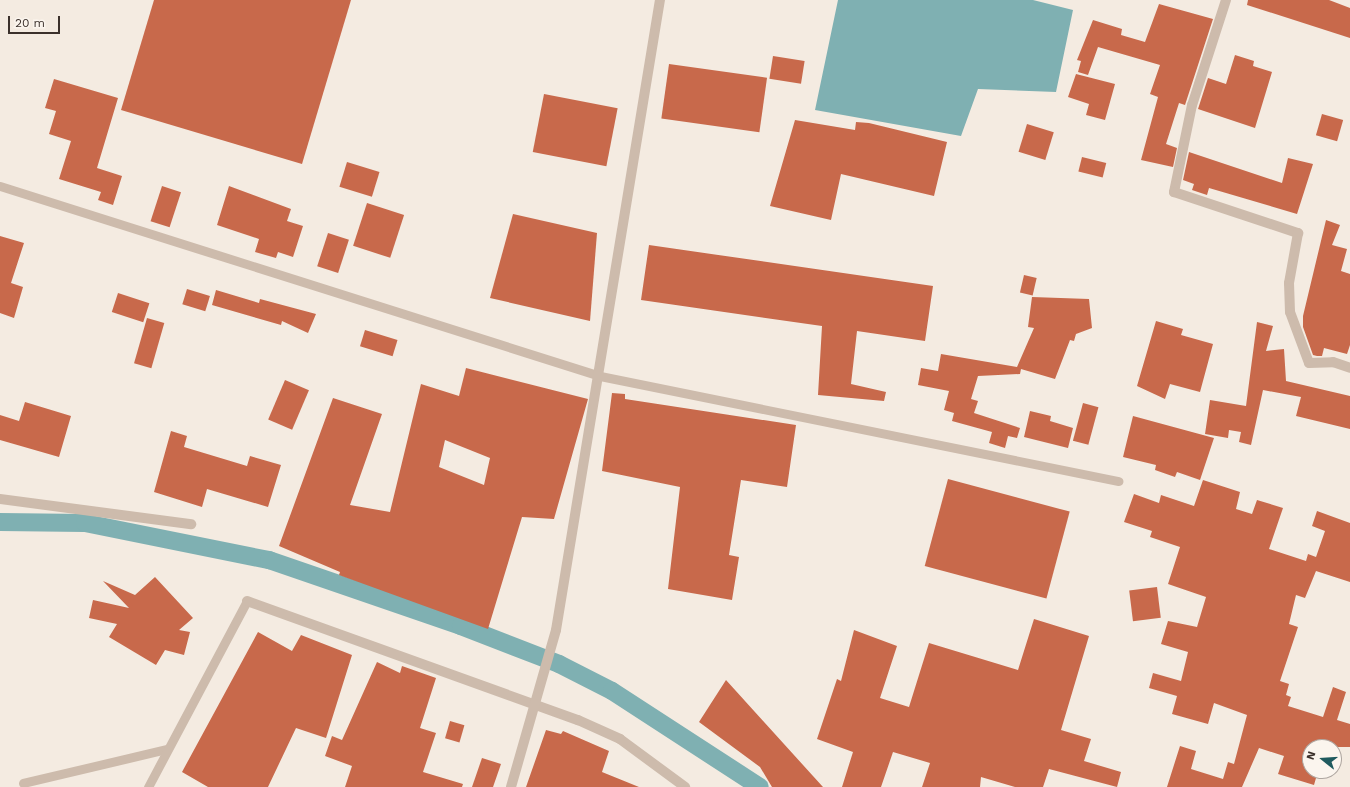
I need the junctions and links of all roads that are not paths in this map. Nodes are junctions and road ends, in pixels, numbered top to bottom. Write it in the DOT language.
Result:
graph roads {
  1 [pos="660,0"];
  2 [pos="1226,0"];
  3 [pos="0,186"];
  4 [pos="1350,368"];
  5 [pos="600,376"];
  6 [pos="1118,481"];
  7 [pos="0,499"];
  8 [pos="191,524"];
  9 [pos="247,601"];
  10 [pos="535,703"];
  11 [pos="168,749"];
  12 [pos="23,783"];
  13 [pos="148,787"];
  14 [pos="511,787"];
  15 [pos="684,787"];
  1 -- 5 [label="street"];
  2 -- 4 [label="street"];
  3 -- 5 [label="lane"];
  5 -- 6 [label="lane"];
  5 -- 10 [label="street"];
  7 -- 8 [label="street"];
  9 -- 10 [label="street"];
  9 -- 11 [label="lane"];
  10 -- 14 [label="street"];
  10 -- 15 [label="street"];
  11 -- 12 [label="lane"];
  11 -- 13 [label="lane"];
}
